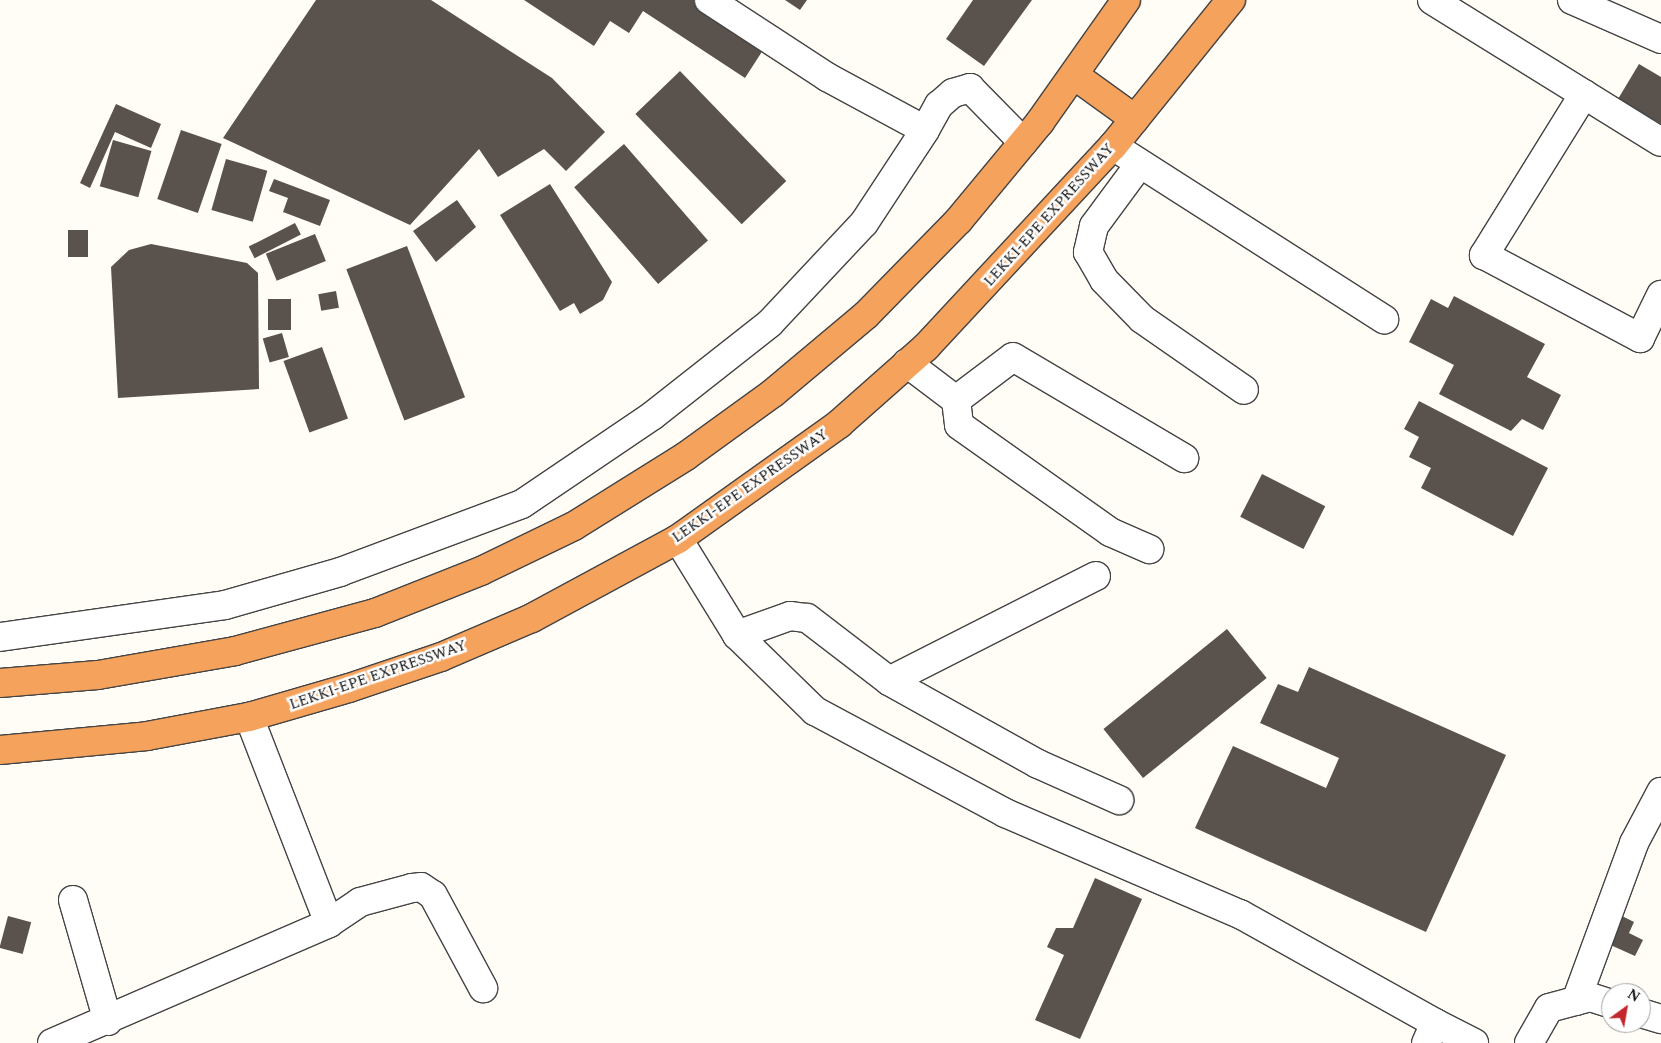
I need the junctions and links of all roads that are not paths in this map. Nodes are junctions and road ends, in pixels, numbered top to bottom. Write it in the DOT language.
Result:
graph roads {
  1 [pos="709,0"];
  2 [pos="1126,0"];
  3 [pos="1231,0"];
  4 [pos="1432,0"];
  5 [pos="1572,0"];
  6 [pos="1661,39"];
  7 [pos="1074,75"];
  8 [pos="1584,94"];
  9 [pos="1135,119"];
  10 [pos="925,130"];
  11 [pos="1023,142"];
  12 [pos="1661,142"];
  13 [pos="1113,146"];
  14 [pos="1140,165"];
  15 [pos="1661,295"];
  16 [pos="1384,319"];
  17 [pos="907,363"];
  18 [pos="1244,390"];
  19 [pos="956,400"];
  20 [pos="1184,458"];
  21 [pos="678,539"];
  22 [pos="1149,548"];
  23 [pos="1096,576"];
  24 [pos="737,635"];
  25 [pos="0,637"];
  26 [pos="889,681"];
  27 [pos="0,684"];
  28 [pos="249,717"];
  29 [pos="0,750"];
  30 [pos="1661,792"];
  31 [pos="1119,800"];
  32 [pos="73,900"];
  33 [pos="329,923"];
  34 [pos="483,988"];
  35 [pos="1576,1001"];
  36 [pos="1601,1001"];
  37 [pos="108,1021"];
  38 [pos="1431,1033"];
  39 [pos="52,1043"];
  40 [pos="1474,1043"];
  41 [pos="1529,1043"];
  1 -- 10 [label="street"];
  2 -- 7 [label="highway"];
  3 -- 9 [label="highway, LEKKI-EPE EXPRESSWAY"];
  4 -- 8 [label="street"];
  5 -- 6 [label="street"];
  7 -- 9 [label="highway"];
  7 -- 11 [label="highway"];
  8 -- 12 [label="street"];
  8 -- 15 [label="street"];
  9 -- 13 [label="highway, LEKKI-EPE EXPRESSWAY"];
  10 -- 11 [label="street"];
  10 -- 25 [label="street"];
  11 -- 27 [label="highway"];
  13 -- 14 [label="street"];
  13 -- 17 [label="highway, LEKKI-EPE EXPRESSWAY"];
  14 -- 16 [label="street"];
  14 -- 18 [label="street"];
  17 -- 19 [label="street"];
  17 -- 21 [label="highway, LEKKI-EPE EXPRESSWAY"];
  19 -- 20 [label="street"];
  19 -- 22 [label="street"];
  21 -- 24 [label="street"];
  21 -- 28 [label="highway, LEKKI-EPE EXPRESSWAY"];
  23 -- 26 [label="street"];
  24 -- 26 [label="street"];
  24 -- 38 [label="street"];
  26 -- 31 [label="street"];
  28 -- 29 [label="highway, LEKKI-EPE EXPRESSWAY"];
  28 -- 33 [label="street"];
  30 -- 35 [label="street"];
  32 -- 37 [label="street"];
  33 -- 34 [label="street"];
  33 -- 37 [label="street"];
  35 -- 36 [label="street"];
  35 -- 41 [label="street"];
  37 -- 39 [label="street"];
  38 -- 40 [label="street"];
}
